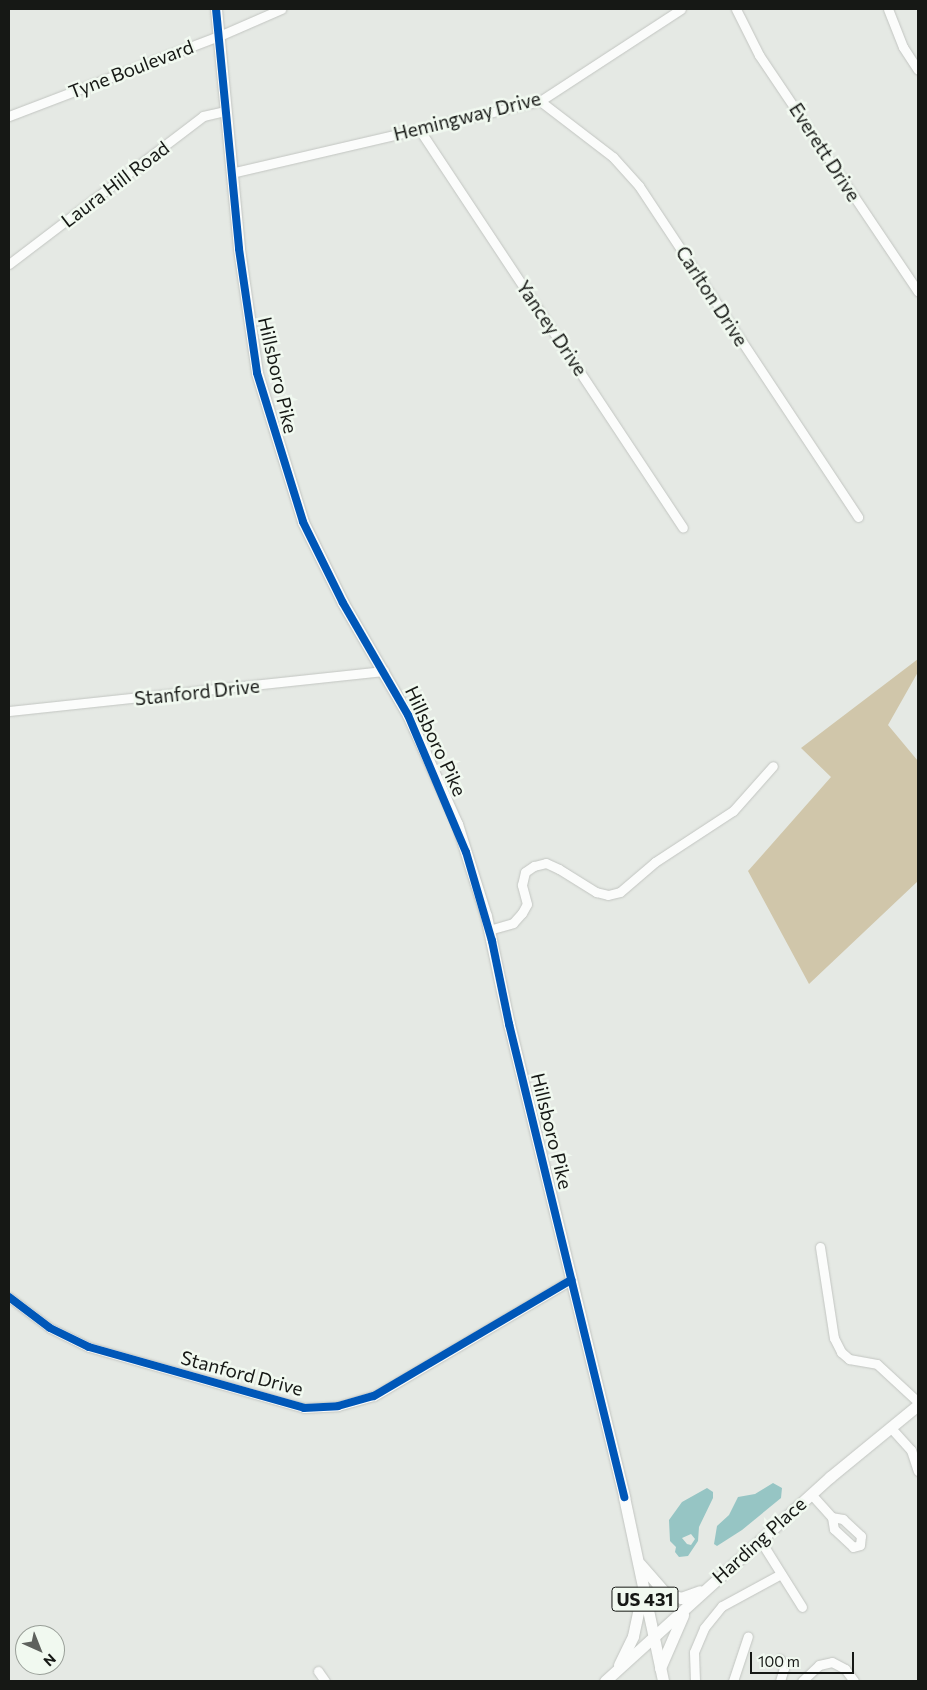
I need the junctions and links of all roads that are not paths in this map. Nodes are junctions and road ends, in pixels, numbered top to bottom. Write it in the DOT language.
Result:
graph roads {
  1 [pos="216,9"];
  2 [pos="281,9"];
  3 [pos="680,9"];
  4 [pos="736,9"];
  5 [pos="888,9"];
  6 [pos="219,36"];
  7 [pos="918,70"];
  8 [pos="540,101"];
  9 [pos="224,111"];
  10 [pos="9,116"];
  11 [pos="419,129"];
  12 [pos="231,173"];
  13 [pos="9,264"];
  14 [pos="918,292"];
  15 [pos="858,517"];
  16 [pos="683,528"];
  17 [pos="384,670"];
  18 [pos="9,711"];
  19 [pos="773,766"];
  20 [pos="489,930"];
  21 [pos="820,1247"];
  22 [pos="571,1280"];
  23 [pos="9,1297"];
  24 [pos="918,1404"];
  25 [pos="891,1428"];
  26 [pos="915,1453"];
  27 [pos="918,1471"];
  28 [pos="811,1494"];
  29 [pos="832,1518"];
  30 [pos="760,1540"];
  31 [pos="638,1561"];
  32 [pos="781,1574"];
  33 [pos="642,1582"];
  34 [pos="707,1588"];
  35 [pos="688,1605"];
  36 [pos="802,1607"];
  37 [pos="748,1636"];
  38 [pos="653,1637"];
  39 [pos="780,1659"];
  40 [pos="660,1668"];
  41 [pos="318,1671"];
  42 [pos="610,1678"];
  43 [pos="325,1681"];
  44 [pos="663,1681"];
  45 [pos="695,1681"];
  46 [pos="733,1681"];
  47 [pos="780,1681"];
  48 [pos="802,1681"];
  49 [pos="854,1681"];
  1 -- 6 [label="main road, Hillsboro Pike / US 431"];
  2 -- 6 [label="street, Tyne Boulevard"];
  3 -- 8 [label="street, Hemingway Drive"];
  4 -- 14 [label="street, Everett Drive"];
  5 -- 7 [label="street"];
  6 -- 9 [label="main road, Hillsboro Pike / US 431"];
  6 -- 10 [label="street, Tyne Boulevard"];
  8 -- 11 [label="street, Hemingway Drive"];
  8 -- 15 [label="street, Carlton Drive"];
  9 -- 12 [label="main road, Hillsboro Pike / US 431"];
  9 -- 13 [label="street, Laura Hill Road"];
  11 -- 12 [label="street, Hemingway Drive"];
  11 -- 16 [label="street, Yancey Drive"];
  12 -- 17 [label="main road, Hillsboro Pike / US 431"];
  17 -- 18 [label="street, Stanford Drive"];
  17 -- 20 [label="main road, Hillsboro Pike / US 431"];
  19 -- 20 [label="street"];
  20 -- 22 [label="main road, Hillsboro Pike / US 431"];
  21 -- 24 [label="street"];
  22 -- 23 [label="street, Stanford Drive"];
  22 -- 31 [label="main road, Hillsboro Pike / US 431"];
  24 -- 25 [label="main road, Harding Place"];
  25 -- 26 [label="street"];
  25 -- 28 [label="main road, Harding Place"];
  26 -- 27 [label="street"];
  28 -- 29 [label="street"];
  28 -- 30 [label="main road, Harding Place"];
  30 -- 32 [label="street"];
  30 -- 34 [label="main road, Harding Place"];
  31 -- 33 [label="main road, Hillsboro Pike / US 431"];
  31 -- 34 [label="main road"];
  32 -- 36 [label="street"];
  32 -- 45 [label="street"];
  33 -- 38 [label="main road, Hillsboro Pike / US 431"];
  33 -- 42 [label="main road"];
  34 -- 35 [label="main road, Harding Place"];
  35 -- 38 [label="main road, Harding Place"];
  35 -- 40 [label="main road"];
  37 -- 46 [label="street"];
  38 -- 40 [label="main road, Hillsboro Pike / US 431"];
  38 -- 42 [label="main road, Harding Place"];
  39 -- 47 [label="street"];
  40 -- 44 [label="main road, Hillsboro Pike / US 431"];
  41 -- 43 [label="street"];
  48 -- 49 [label="street"];
}
